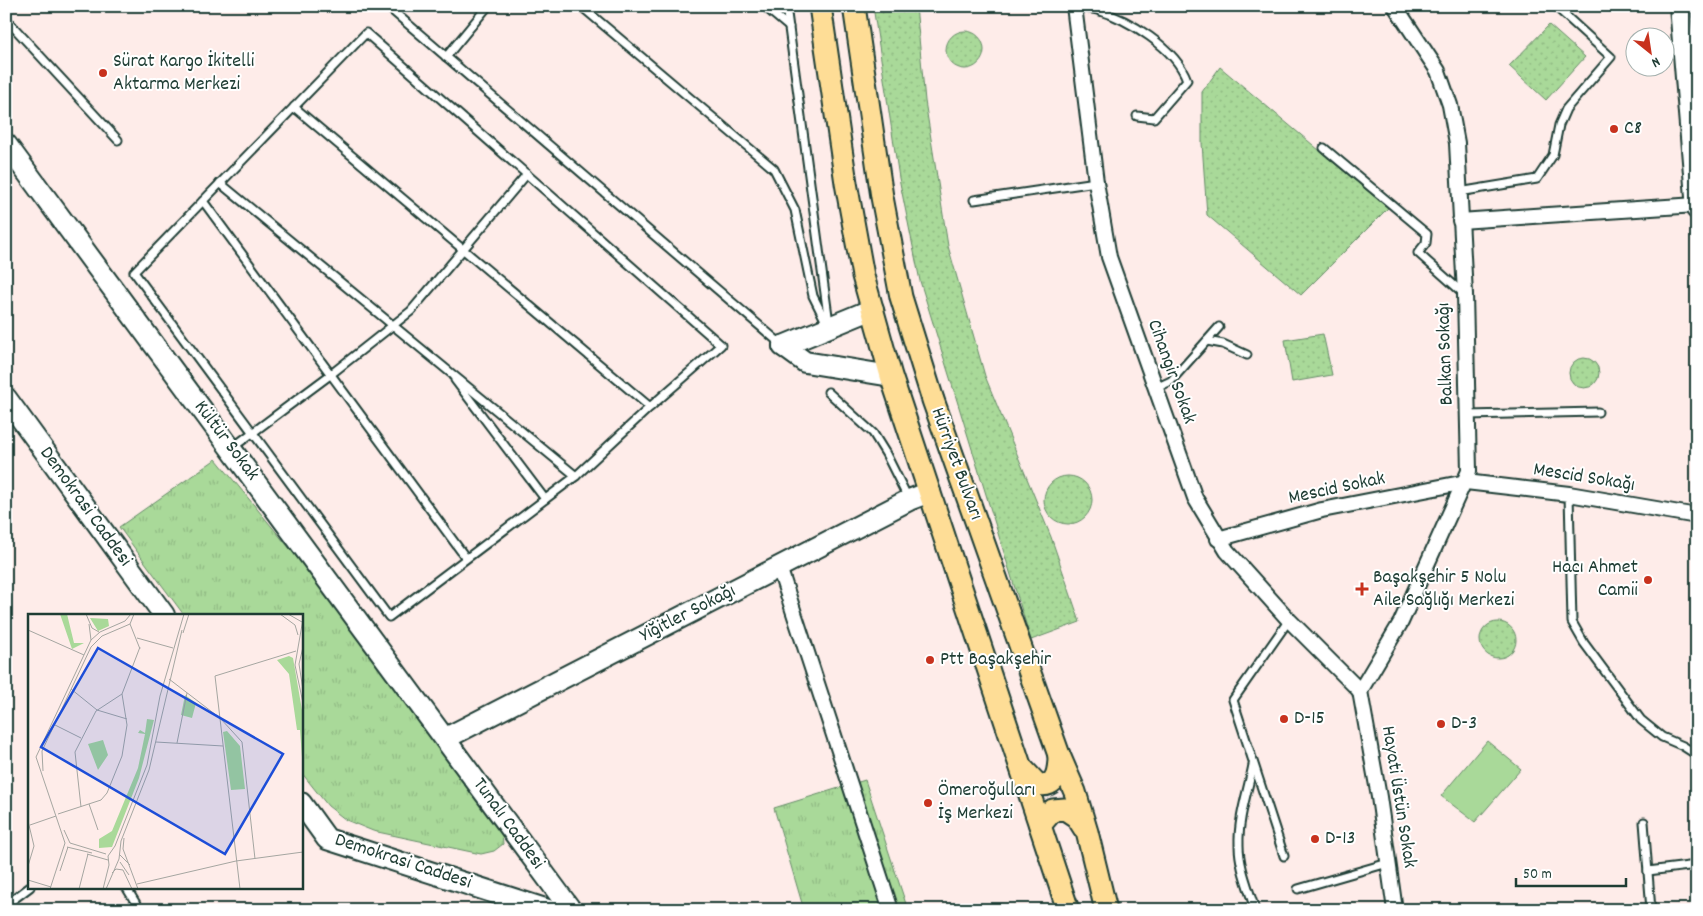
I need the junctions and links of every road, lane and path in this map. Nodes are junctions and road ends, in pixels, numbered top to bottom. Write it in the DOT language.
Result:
graph roads {
  1 [pos="387,6"];
  2 [pos="488,6"];
  3 [pos="581,6"];
  4 [pos="764,6"];
  5 [pos="786,6"];
  6 [pos="820,6"];
  7 [pos="854,6"];
  8 [pos="1555,6"];
  9 [pos="1680,6"];
  10 [pos="1074,7"];
  11 [pos="1402,9"];
  12 [pos="6,19"];
  13 [pos="789,27"];
  14 [pos="446,57"];
  15 [pos="294,106"];
  16 [pos="1137,116"];
  17 [pos="118,140"];
  18 [pos="6,144"];
  19 [pos="1324,148"];
  20 [pos="527,174"];
  21 [pos="1096,182"];
  22 [pos="220,184"];
  23 [pos="1459,192"];
  24 [pos="974,200"];
  25 [pos="203,201"];
  26 [pos="1696,205"];
  27 [pos="1697,209"];
  28 [pos="1460,221"];
  29 [pos="463,249"];
  30 [pos="1464,294"];
  31 [pos="873,309"];
  32 [pos="394,326"];
  33 [pos="1219,327"];
  34 [pos="830,328"];
  35 [pos="1208,341"];
  36 [pos="783,346"];
  37 [pos="1247,355"];
  38 [pos="447,370"];
  39 [pos="330,376"];
  40 [pos="891,376"];
  41 [pos="1156,388"];
  42 [pos="828,392"];
  43 [pos="6,398"];
  44 [pos="650,407"];
  45 [pos="1598,412"];
  46 [pos="1468,415"];
  47 [pos="254,431"];
  48 [pos="231,448"];
  49 [pos="576,476"];
  50 [pos="1466,482"];
  51 [pos="930,492"];
  52 [pos="1568,494"];
  53 [pos="546,499"];
  54 [pos="909,500"];
  55 [pos="1697,516"];
  56 [pos="1218,539"];
  57 [pos="466,558"];
  58 [pos="779,567"];
  59 [pos="163,614"];
  60 [pos="1288,620"];
  61 [pos="1360,691"];
  62 [pos="446,738"];
  63 [pos="1060,755"];
  64 [pos="1697,755"];
  65 [pos="1253,764"];
  66 [pos="1020,765"];
  67 [pos="302,805"];
  68 [pos="1644,822"];
  69 [pos="1040,824"];
  70 [pos="1087,832"];
  71 [pos="1284,856"];
  72 [pos="1388,863"];
  73 [pos="1697,865"];
  74 [pos="1648,871"];
  75 [pos="29,888"];
  76 [pos="127,888"];
  77 [pos="1298,889"];
  78 [pos="6,905"];
  79 [pos="140,910"];
  80 [pos="548,910"];
  81 [pos="571,910"];
  82 [pos="891,910"];
  83 [pos="1068,910"];
  84 [pos="1106,910"];
  85 [pos="1254,910"];
  86 [pos="1395,910"];
  87 [pos="1651,910"];
  1 -- 14 [label="lane"];
  2 -- 14 [label="lane"];
  3 -- 34 [label="lane"];
  4 -- 13 [label="lane"];
  5 -- 13 [label="lane"];
  6 -- 31 [label="main road, Hürriyet Bulvarı"];
  7 -- 63 [label="main road, Hürriyet Bulvarı"];
  8 -- 23 [label="lane"];
  9 -- 26 [label="street"];
  10 -- 16 [label="lane"];
  10 -- 21 [label="street, Cihangir Sokak"];
  11 -- 23 [label="street, Balkan Sokağı"];
  12 -- 17 [label="lane"];
  13 -- 34 [label="lane"];
  14 -- 36 [label="lane"];
  15 -- 20 [label="lane"];
  15 -- 22 [label="lane"];
  15 -- 29 [label="lane"];
  18 -- 48 [label="street, Kültür Sokak"];
  19 -- 30 [label="lane"];
  20 -- 29 [label="lane"];
  20 -- 44 [label="lane"];
  21 -- 24 [label="lane"];
  21 -- 41 [label="street, Cihangir Sokak"];
  22 -- 25 [label="lane"];
  22 -- 32 [label="lane"];
  23 -- 28 [label="street, Balkan Sokağı"];
  25 -- 39 [label="lane"];
  25 -- 47 [label="lane"];
  26 -- 27 [label="street"];
  26 -- 28 [label="street"];
  28 -- 30 [label="street, Balkan Sokağı"];
  29 -- 32 [label="lane"];
  29 -- 44 [label="lane"];
  30 -- 46 [label="street, Balkan Sokağı"];
  31 -- 34 [label="street"];
  31 -- 40 [label="main road, Hürriyet Bulvarı"];
  32 -- 38 [label="lane"];
  32 -- 39 [label="lane"];
  33 -- 35 [label="lane"];
  34 -- 36 [label="street"];
  35 -- 37 [label="lane"];
  35 -- 41 [label="lane"];
  36 -- 40 [label="street"];
  38 -- 49 [label="lane"];
  38 -- 53 [label="lane"];
  39 -- 47 [label="lane"];
  39 -- 57 [label="lane"];
  40 -- 51 [label="main road, Hürriyet Bulvarı"];
  41 -- 56 [label="street, Cihangir Sokak"];
  42 -- 54 [label="lane"];
  43 -- 59 [label="street, Demokrasi Caddesi"];
  44 -- 49 [label="lane"];
  45 -- 46 [label="lane"];
  46 -- 50 [label="street, Balkan Sokağı"];
  47 -- 48 [label="lane"];
  47 -- 57 [label="lane"];
  48 -- 62 [label="street, Kültür Sokak"];
  49 -- 53 [label="lane"];
  50 -- 52 [label="street, Mescid Sokağı"];
  50 -- 56 [label="street, Mescid Sokak"];
  50 -- 61 [label="street, Balkan Sokağı"];
  51 -- 54 [label="street, Yiğitler Sokağı"];
  51 -- 66 [label="main road, Hürriyet Bulvarı"];
  52 -- 55 [label="street, Mescid Sokağı"];
  52 -- 64 [label="lane"];
  53 -- 57 [label="lane"];
  54 -- 58 [label="street, Yiğitler Sokağı"];
  56 -- 60 [label="street, Cihangir Sokak"];
  58 -- 62 [label="street, Yiğitler Sokağı"];
  58 -- 82 [label="street"];
  60 -- 61 [label="street, Cihangir Sokak"];
  60 -- 65 [label="lane"];
  61 -- 72 [label="street, Hayati Üstün Sokak"];
  62 -- 81 [label="street, Tunalı Caddesi"];
  63 -- 66 [label="main road"];
  63 -- 70 [label="main road, Hürriyet Bulvarı"];
  65 -- 71 [label="lane"];
  65 -- 85 [label="lane"];
  66 -- 69 [label="main road, Hürriyet Bulvarı"];
  67 -- 80 [label="street, Demokrasi Caddesi"];
  68 -- 74 [label="lane"];
  69 -- 70 [label="main road"];
  69 -- 83 [label="main road, Hürriyet Bulvarı"];
  70 -- 84 [label="main road, Hürriyet Bulvarı"];
  72 -- 77 [label="lane"];
  72 -- 86 [label="street, Hayati Üstün Sokak"];
  73 -- 74 [label="lane"];
  74 -- 87 [label="lane"];
  75 -- 78 [label="lane"];
  76 -- 79 [label="lane"];
}
